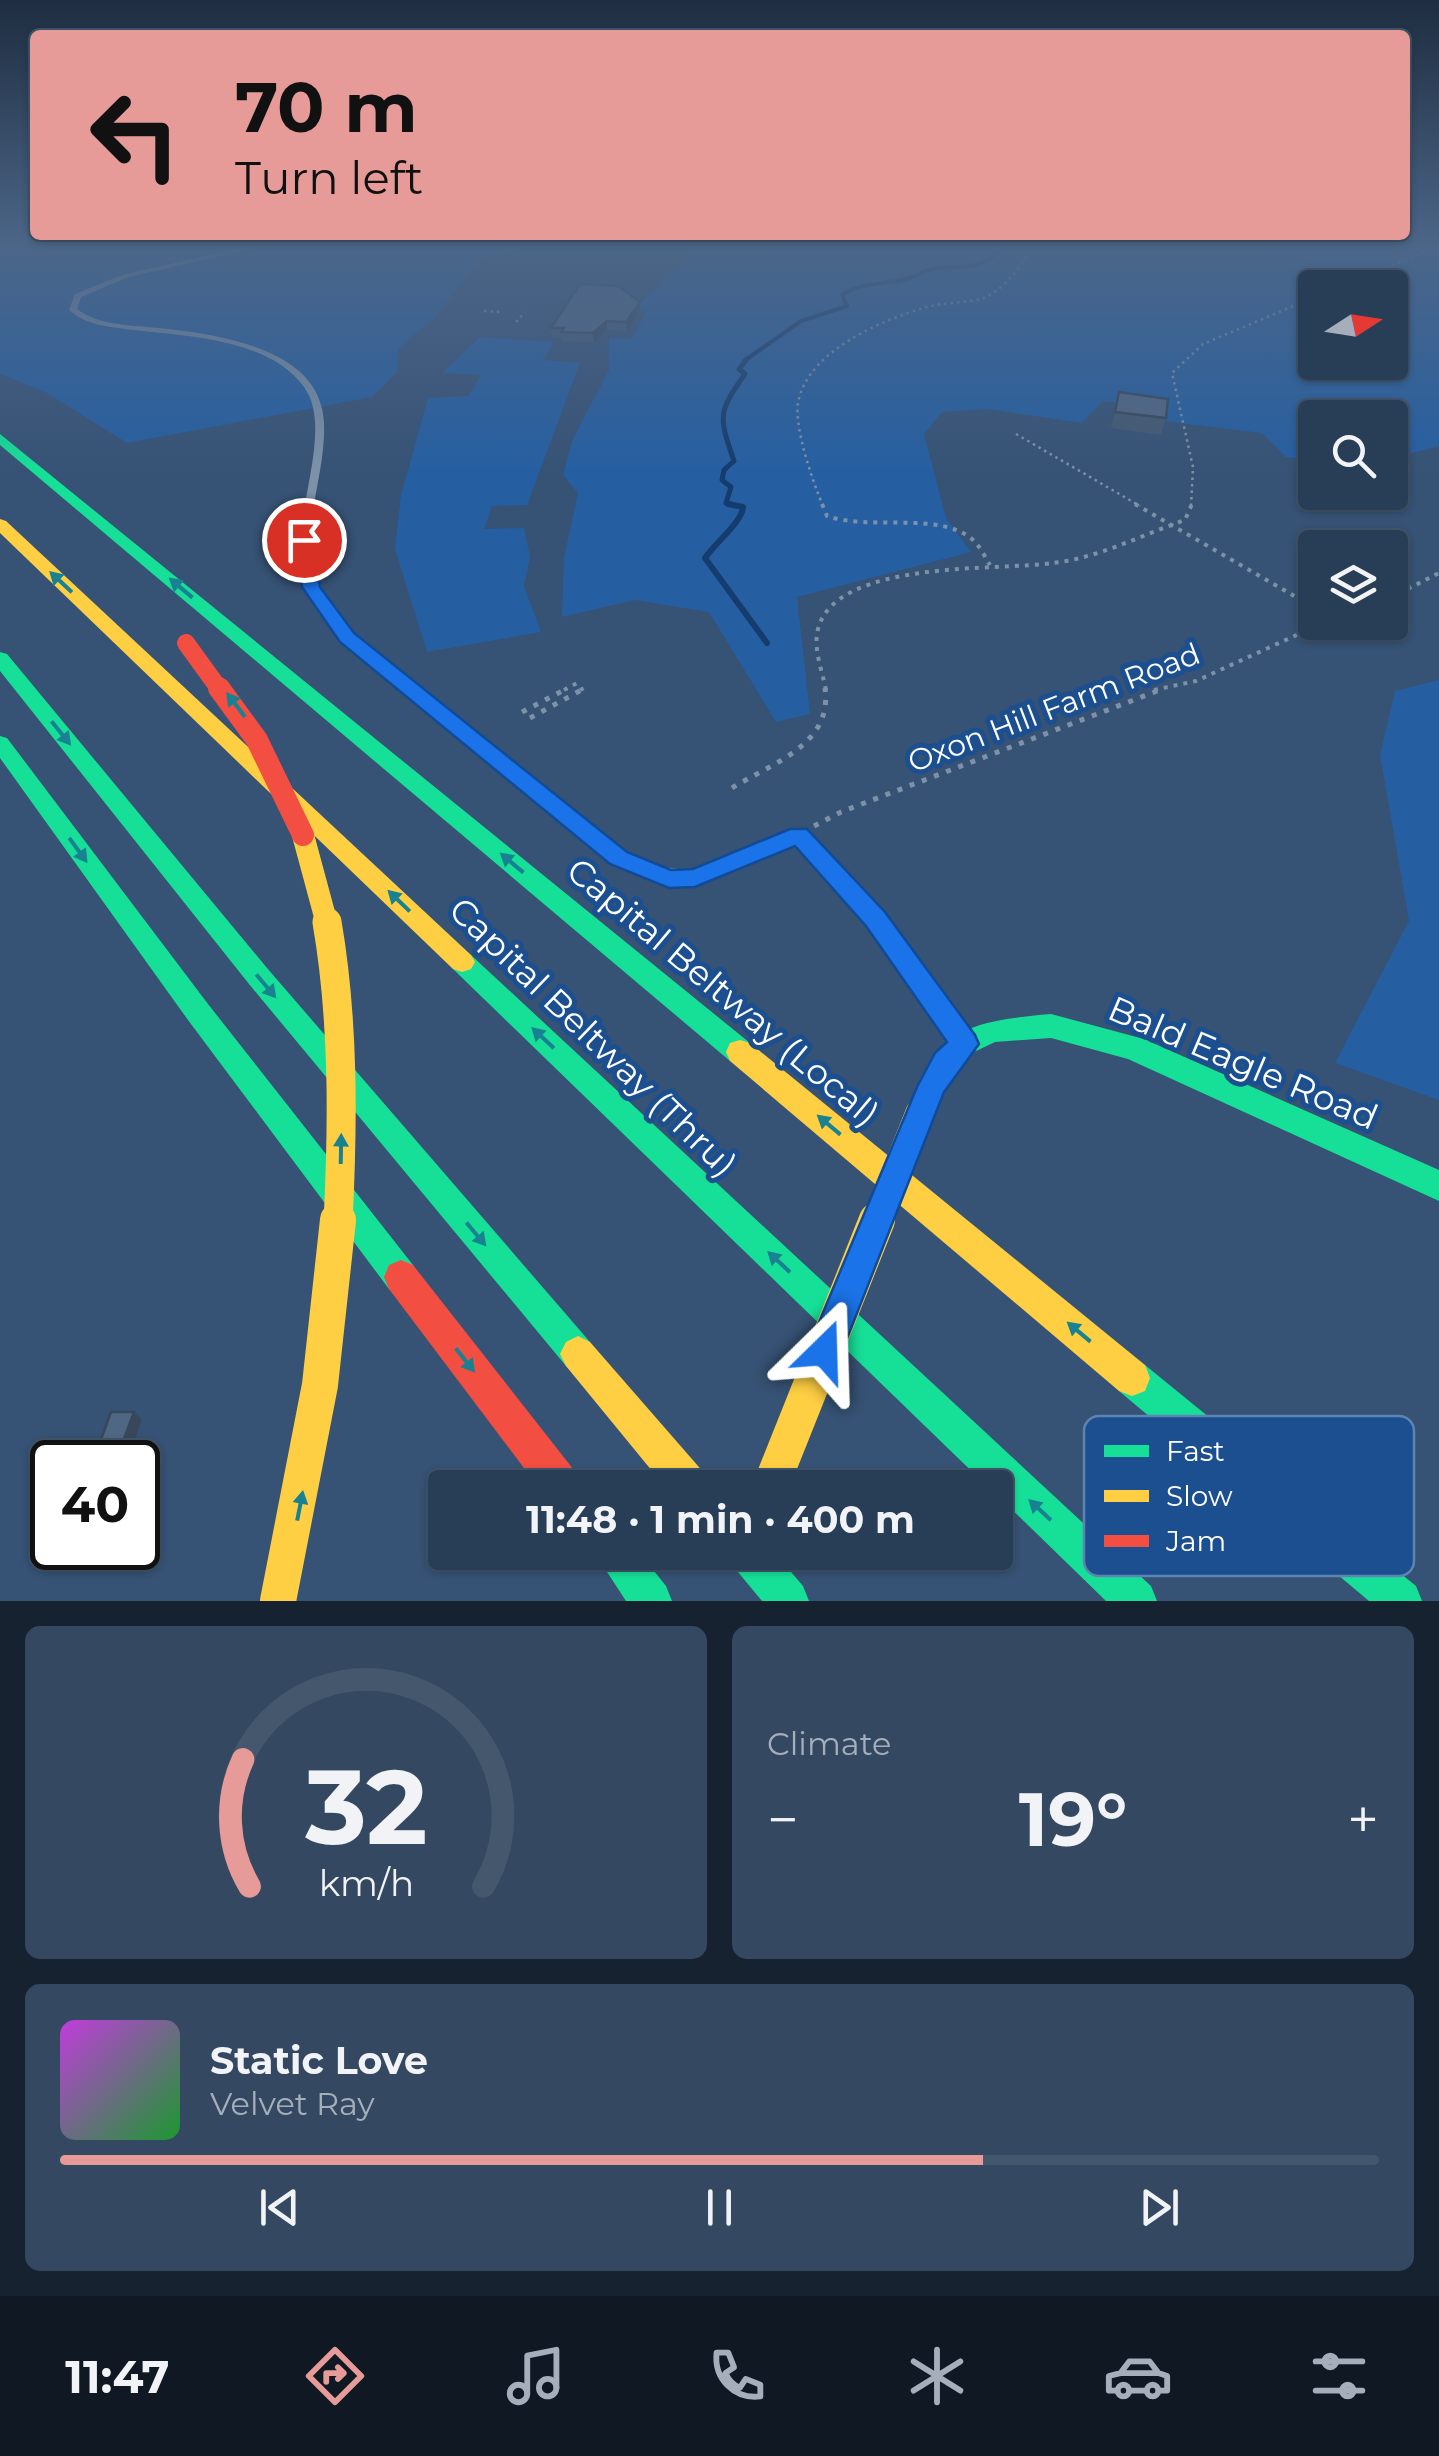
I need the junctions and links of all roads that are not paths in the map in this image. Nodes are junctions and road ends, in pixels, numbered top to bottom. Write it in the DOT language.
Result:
graph roads {
  1 [pos="94,322"];
  2 [pos="0,438"];
  3 [pos="0,524"];
  4 [pos="178,636"];
  5 [pos="0,658"];
  6 [pos="0,743"];
  7 [pos="964,1044"];
  8 [pos="1439,1186"];
  9 [pos="1154,1394"];
  10 [pos="1180,1416"];
  11 [pos="1186,1416"];
  12 [pos="550,1470"];
  13 [pos="677,1470"];
  14 [pos="777,1470"];
  15 [pos="1084,1552"];
  16 [pos="628,1570"];
  17 [pos="755,1570"];
  18 [pos="1110,1576"];
  19 [pos="1371,1576"];
  20 [pos="278,1601"];
  21 [pos="651,1601"];
  22 [pos="788,1601"];
  23 [pos="1136,1601"];
  24 [pos="1401,1601"];
  1 -- 7 [label="lane"];
  9 -- 2 [label="main road, Capital Beltway (Local), one-way"];
  15 -- 3 [label="main road, Capital Beltway (Thru), one-way"];
  20 -- 4 [label="main road, one-way, bridge"];
  5 -- 13 [label="main road, one-way"];
  6 -- 12 [label="main road, one-way"];
  7 -- 8 [label="main road, Bald Eagle Road"];
  7 -- 14 [label="main road, bridge"];
  9 -- 10 [label="main road, Capital Beltway (Local)"];
  9 -- 11 [label="main road"];
  16 -- 21 [label="main road"];
  17 -- 22 [label="main road"];
  23 -- 18 [label="main road, Capital Beltway (Thru), one-way"];
  19 -- 24 [label="main road, Capital Beltway (Local)"];
}
